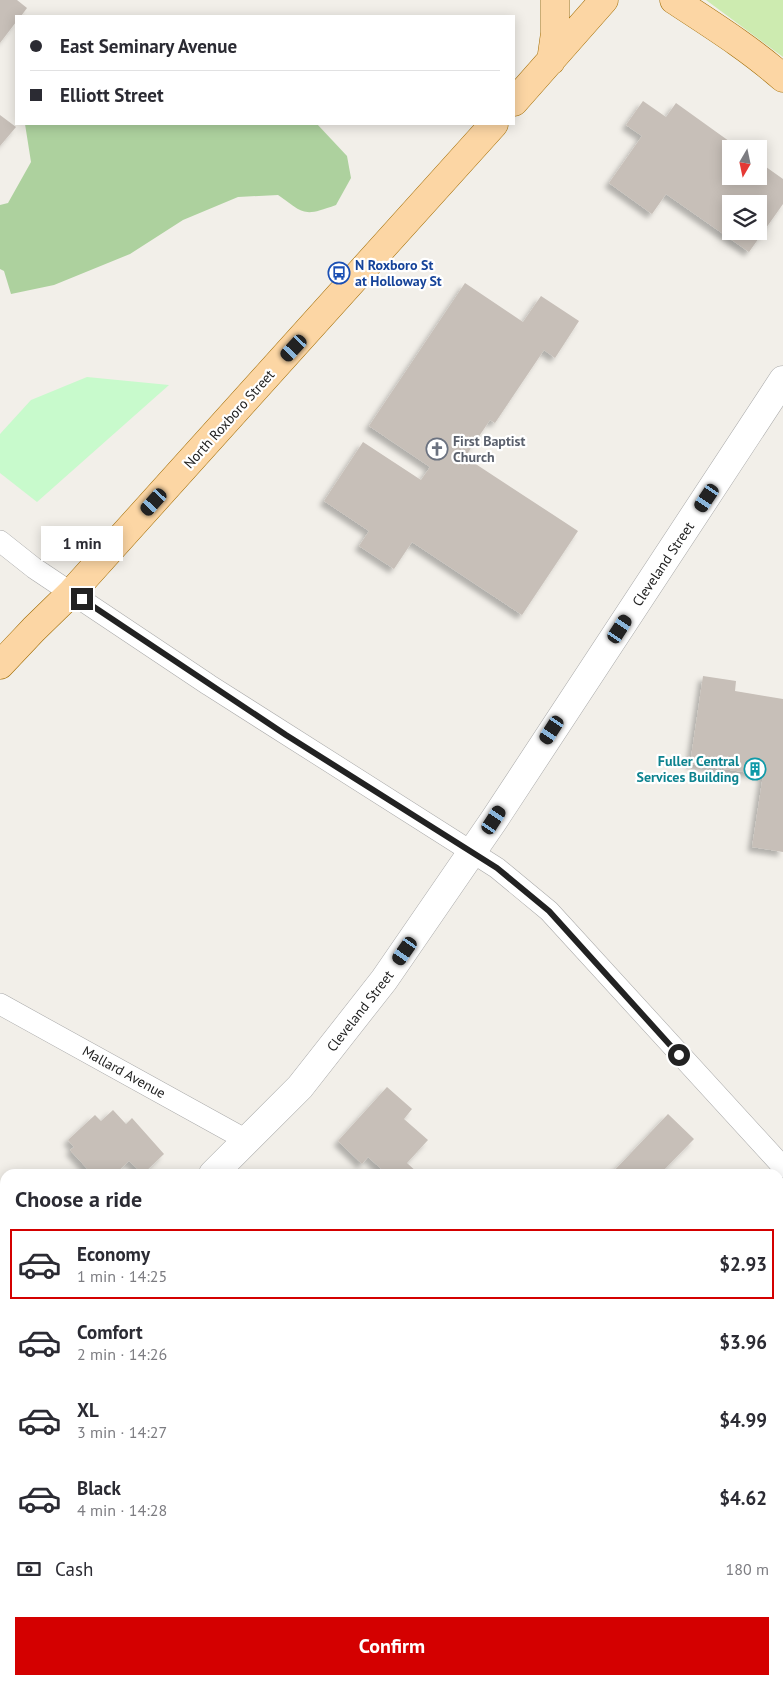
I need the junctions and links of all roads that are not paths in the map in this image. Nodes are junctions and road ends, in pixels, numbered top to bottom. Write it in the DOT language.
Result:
graph roads {
  1 [pos="556,0"];
  2 [pos="604,0"];
  3 [pos="674,0"];
  4 [pos="550,61"];
  5 [pos="783,78"];
  6 [pos="515,101"];
  7 [pos="493,125"];
  8 [pos="783,380"];
  9 [pos="0,541"];
  10 [pos="72,592"];
  11 [pos="0,666"];
  12 [pos="472,852"];
  13 [pos="0,1004"];
  14 [pos="248,1140"];
  15 [pos="783,1168"];
  16 [pos="218,1169"];
  1 -- 4 [label="main road"];
  2 -- 4 [label="main road"];
  3 -- 5 [label="main road"];
  4 -- 6 [label="main road"];
  7 -- 10 [label="main road, North Roxboro Street"];
  8 -- 12 [label="street, Cleveland Street"];
  9 -- 10 [label="street"];
  10 -- 11 [label="main road, North Roxboro Street"];
  10 -- 12 [label="street"];
  12 -- 14 [label="street, Cleveland Street"];
  12 -- 15 [label="street"];
  13 -- 14 [label="street, Mallard Avenue"];
  14 -- 16 [label="street, Cleveland Street"];
}
